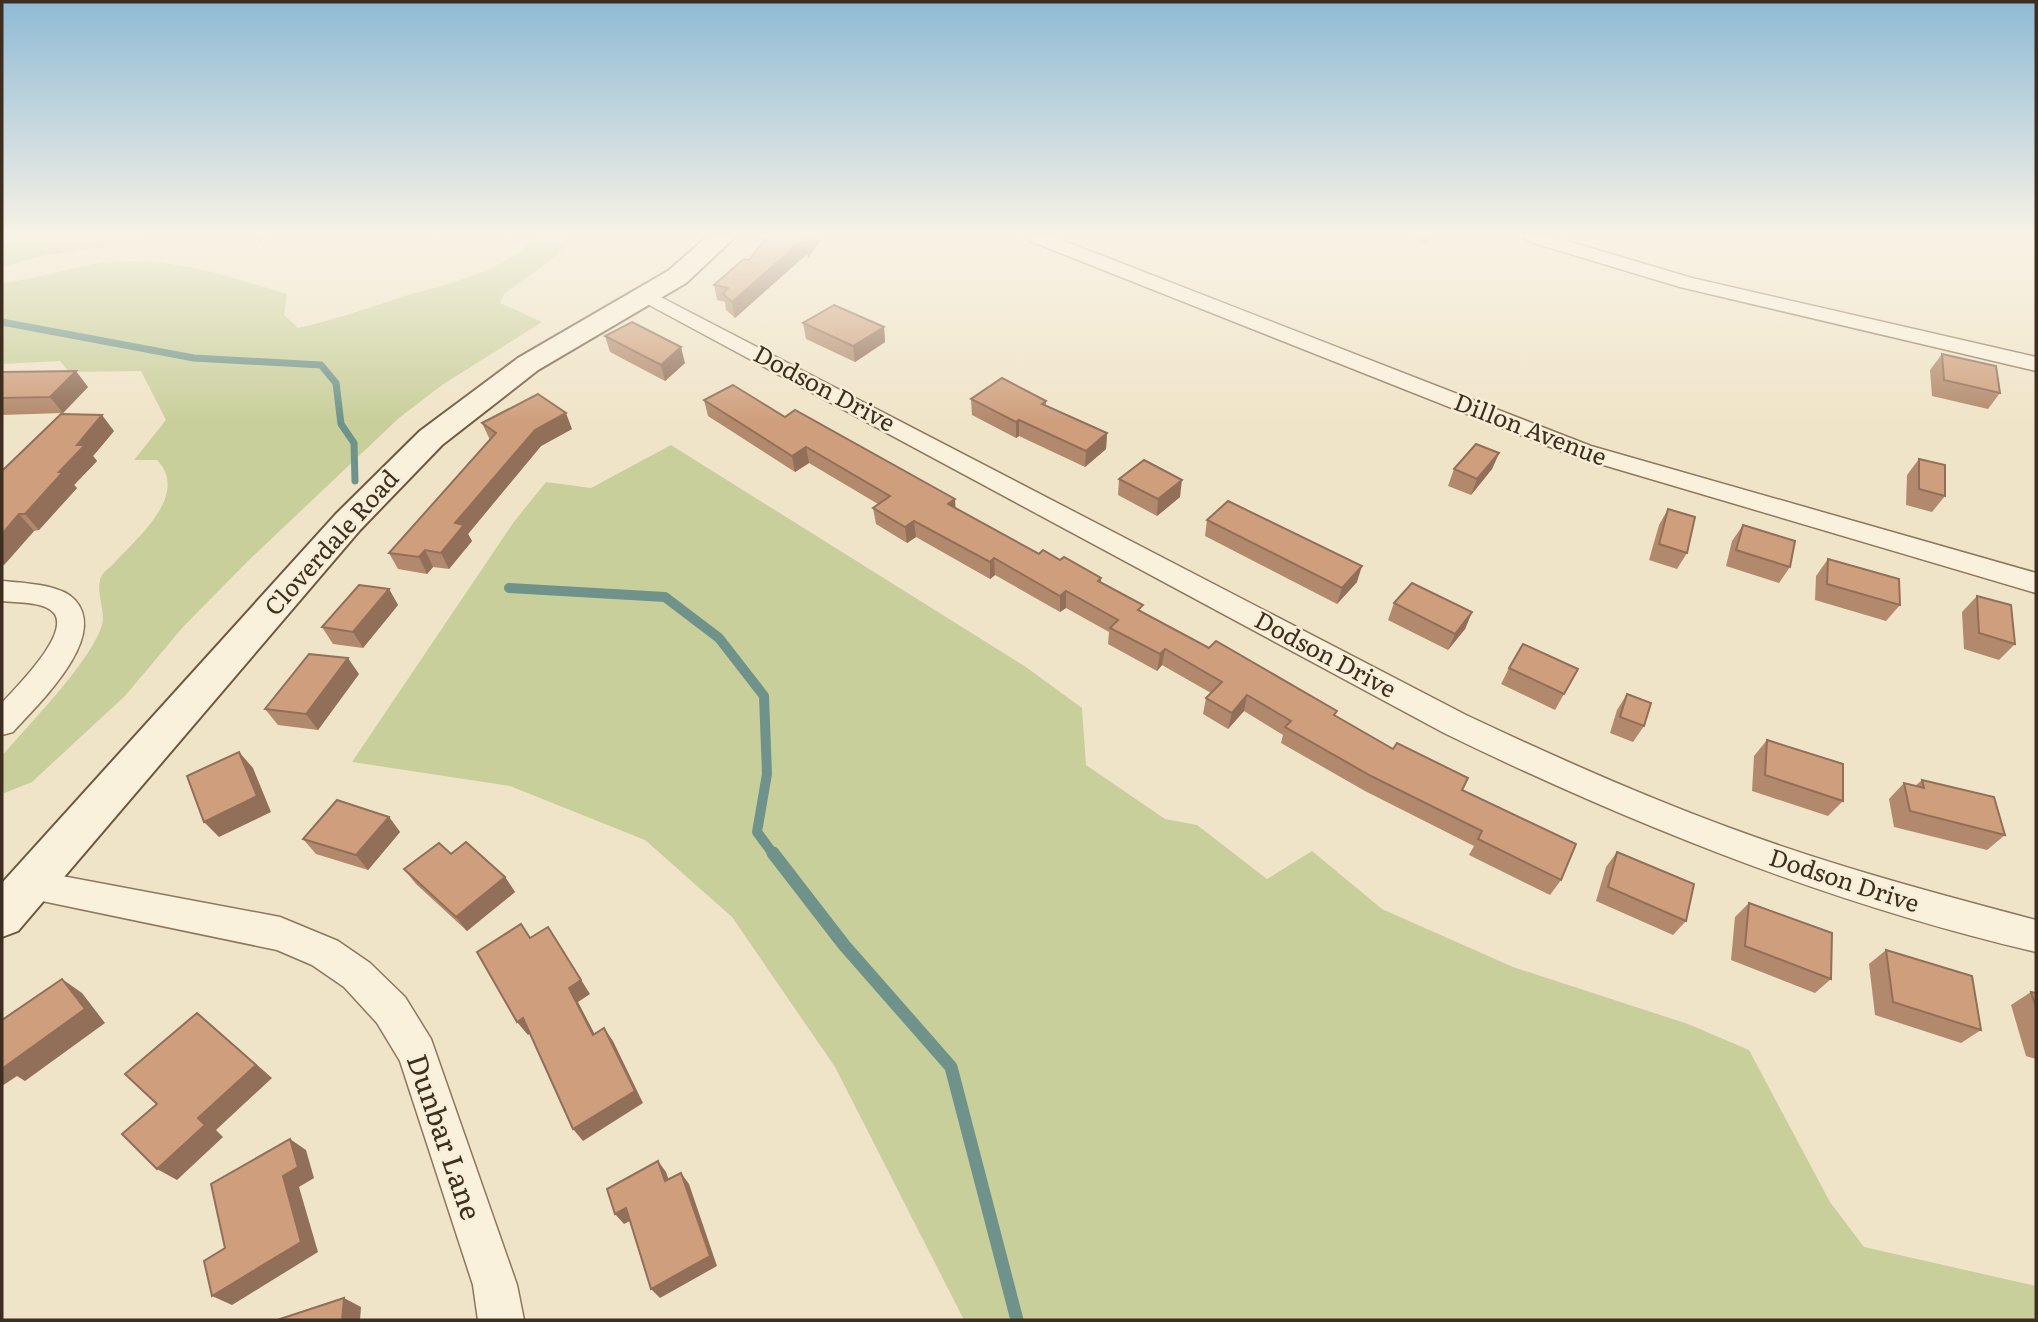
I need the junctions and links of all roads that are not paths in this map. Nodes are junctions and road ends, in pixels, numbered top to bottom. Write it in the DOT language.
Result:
graph roads {
  1 [pos="642,299"];
  2 [pos="652,299"];
  3 [pos="1194,299"];
  4 [pos="1758,299"];
  5 [pos="2036,364"];
  6 [pos="2036,583"];
  7 [pos="2,591"];
  8 [pos="2,723"];
  9 [pos="30,885"];
  10 [pos="2,916"];
  11 [pos="2036,936"];
  12 [pos="501,1320"];
  1 -- 9 [label="street, Cloverdale Road"];
  2 -- 11 [label="street, Dodson Drive"];
  3 -- 6 [label="street, Dillon Avenue"];
  4 -- 5 [label="street"];
  7 -- 8 [label="street"];
  9 -- 10 [label="street, Cloverdale Road"];
  9 -- 12 [label="street, Dunbar Lane"];
}
